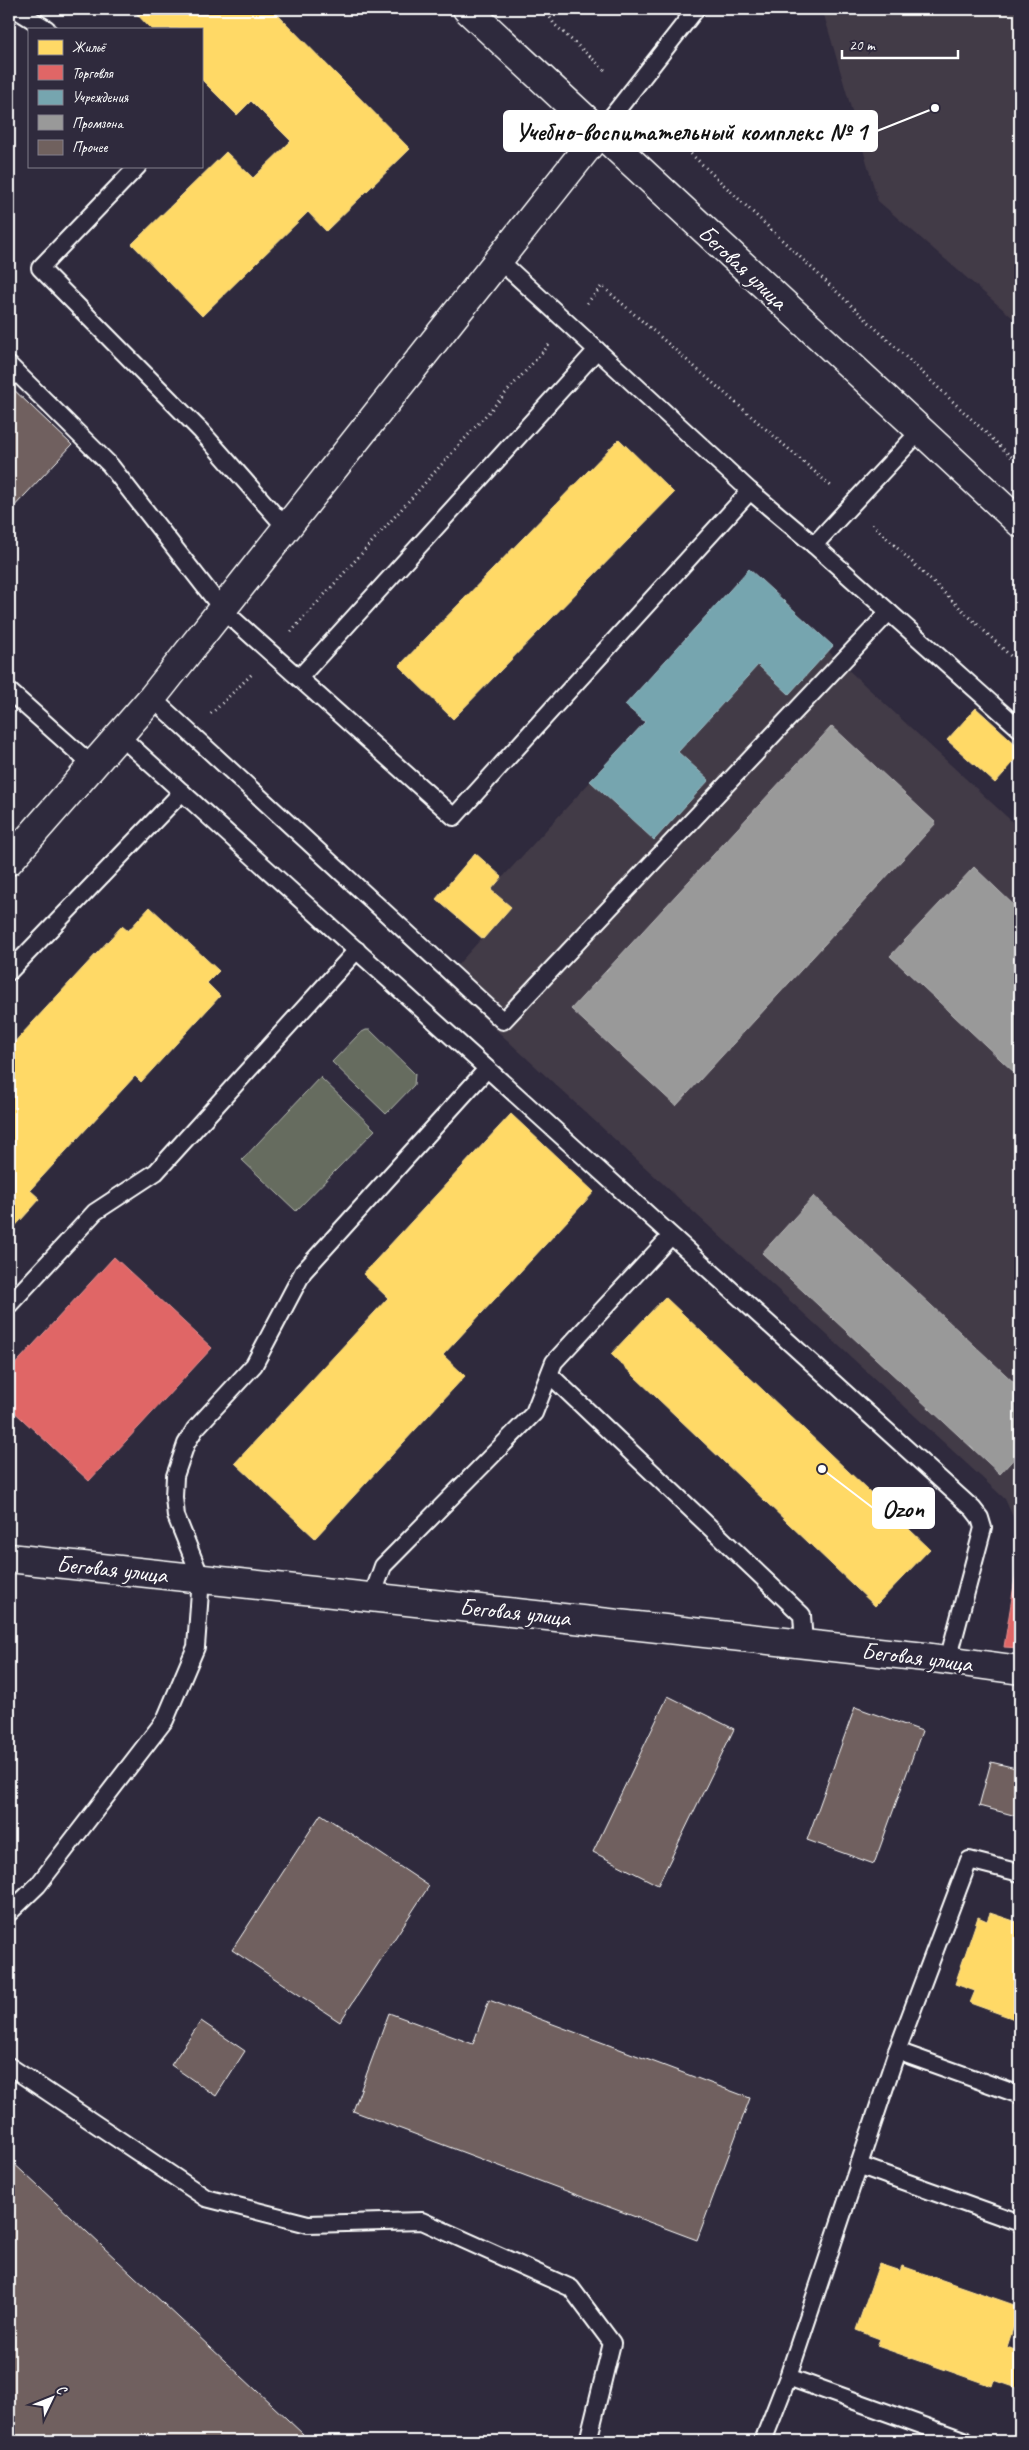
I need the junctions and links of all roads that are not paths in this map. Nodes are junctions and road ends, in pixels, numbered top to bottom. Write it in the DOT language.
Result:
graph roads {
  1 [pos="15,9"];
  2 [pos="467,9"];
  3 [pos="696,9"];
  4 [pos="45,28"];
  5 [pos="599,133"];
  6 [pos="136,168"];
  7 [pos="499,260"];
  8 [pos="597,350"];
  9 [pos="9,365"];
  10 [pos="920,431"];
  11 [pos="750,492"];
  12 [pos="1020,523"];
  13 [pos="287,529"];
  14 [pos="814,545"];
  15 [pos="224,610"];
  16 [pos="889,612"];
  17 [pos="299,678"];
  18 [pos="9,691"];
  19 [pos="152,698"];
  20 [pos="1020,729"];
  21 [pos="119,735"];
  22 [pos="92,766"];
  23 [pos="182,792"];
  24 [pos="9,861"];
  25 [pos="357,950"];
  26 [pos="9,972"];
  27 [pos="487,1069"];
  28 [pos="671,1236"];
  29 [pos="9,1305"];
  30 [pos="550,1374"];
  31 [pos="9,1558"];
  32 [pos="201,1578"];
  33 [pos="372,1597"];
  34 [pos="804,1644"];
  35 [pos="948,1660"];
  36 [pos="1020,1670"];
  37 [pos="1020,1873"];
  38 [pos="9,1913"];
  39 [pos="897,2051"];
  40 [pos="9,2066"];
  41 [pos="1020,2095"];
  42 [pos="858,2165"];
  43 [pos="1020,2223"];
  44 [pos="788,2377"];
  45 [pos="588,2441"];
  46 [pos="763,2441"];
  47 [pos="966,2441"];
  1 -- 4 [label="lane"];
  2 -- 5 [label="street, Беговая улица"];
  3 -- 5 [label="lane"];
  5 -- 7 [label="street"];
  5 -- 10 [label="street, Беговая улица"];
  6 -- 13 [label="lane"];
  7 -- 8 [label="lane"];
  7 -- 13 [label="street"];
  8 -- 11 [label="lane"];
  8 -- 17 [label="lane"];
  9 -- 15 [label="lane"];
  10 -- 12 [label="street, Беговая улица"];
  10 -- 14 [label="lane"];
  11 -- 14 [label="lane"];
  11 -- 17 [label="lane"];
  13 -- 15 [label="street"];
  14 -- 16 [label="lane"];
  15 -- 17 [label="lane"];
  15 -- 19 [label="street"];
  16 -- 19 [label="lane"];
  16 -- 20 [label="lane"];
  18 -- 22 [label="lane"];
  19 -- 21 [label="street"];
  21 -- 22 [label="street"];
  21 -- 23 [label="lane"];
  22 -- 24 [label="street"];
  23 -- 25 [label="lane"];
  23 -- 26 [label="lane"];
  25 -- 27 [label="lane"];
  25 -- 29 [label="lane"];
  27 -- 28 [label="lane"];
  27 -- 32 [label="lane"];
  28 -- 30 [label="lane"];
  28 -- 35 [label="lane"];
  30 -- 33 [label="lane"];
  30 -- 34 [label="lane"];
  31 -- 32 [label="street, Беговая улица"];
  32 -- 33 [label="street, Беговая улица"];
  32 -- 38 [label="lane"];
  33 -- 34 [label="street, Беговая улица"];
  34 -- 35 [label="street, Беговая улица"];
  35 -- 36 [label="street, Беговая улица"];
  37 -- 39 [label="lane"];
  39 -- 41 [label="lane"];
  39 -- 42 [label="lane"];
  40 -- 45 [label="lane"];
  42 -- 43 [label="lane"];
  42 -- 44 [label="lane"];
  44 -- 46 [label="lane"];
  44 -- 47 [label="lane"];
}
